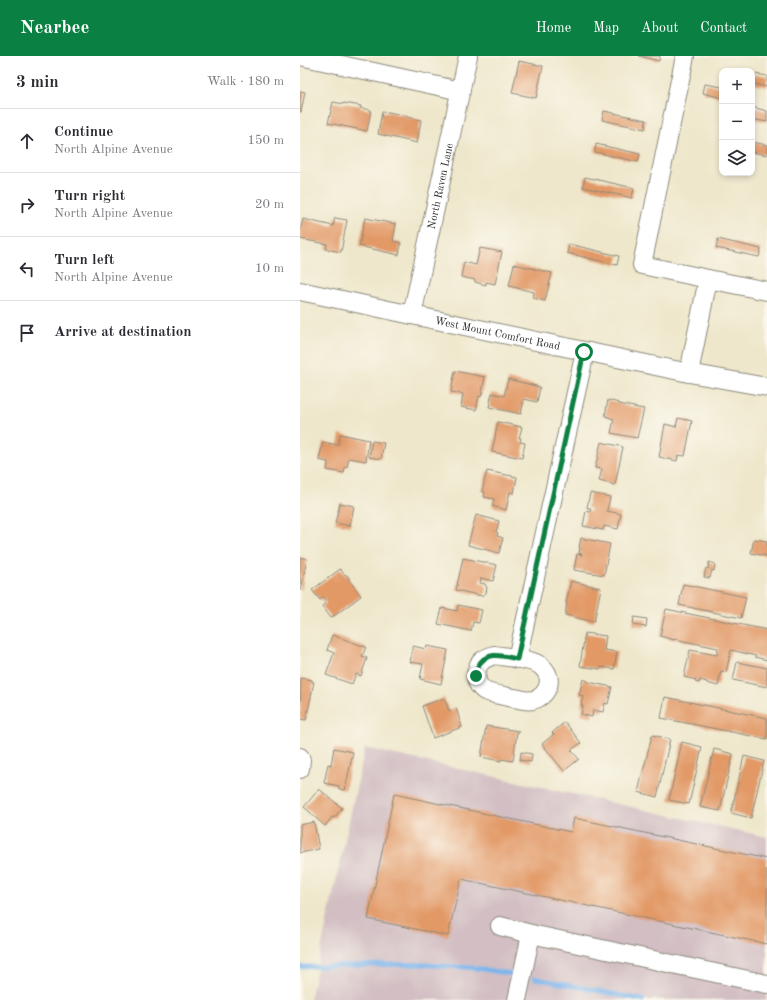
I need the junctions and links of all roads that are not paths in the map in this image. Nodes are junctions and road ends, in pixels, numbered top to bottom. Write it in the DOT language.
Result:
graph roads {
  1 [pos="300,56"];
  2 [pos="468,56"];
  3 [pos="685,56"];
  4 [pos="461,91"];
  5 [pos="708,279"];
  6 [pos="300,291"];
  7 [pos="767,291"];
  8 [pos="412,315"];
  9 [pos="584,352"];
  10 [pos="689,373"];
  11 [pos="767,387"];
  12 [pos="517,659"];
  13 [pos="300,757"];
  14 [pos="300,768"];
  15 [pos="500,926"];
  16 [pos="531,934"];
  17 [pos="767,984"];
  18 [pos="517,1000"];
  1 -- 4 [label="street"];
  2 -- 4 [label="street, North Raven Lane"];
  3 -- 5 [label="street"];
  4 -- 8 [label="street, North Raven Lane"];
  5 -- 7 [label="street"];
  5 -- 10 [label="street"];
  6 -- 8 [label="street, West Mount Comfort Road"];
  8 -- 9 [label="street, West Mount Comfort Road"];
  9 -- 10 [label="street, West Mount Comfort Road"];
  9 -- 12 [label="street"];
  10 -- 11 [label="street, West Mount Comfort Road"];
  13 -- 14 [label="street"];
  15 -- 16 [label="street"];
  16 -- 17 [label="street"];
  16 -- 18 [label="street"];
}
